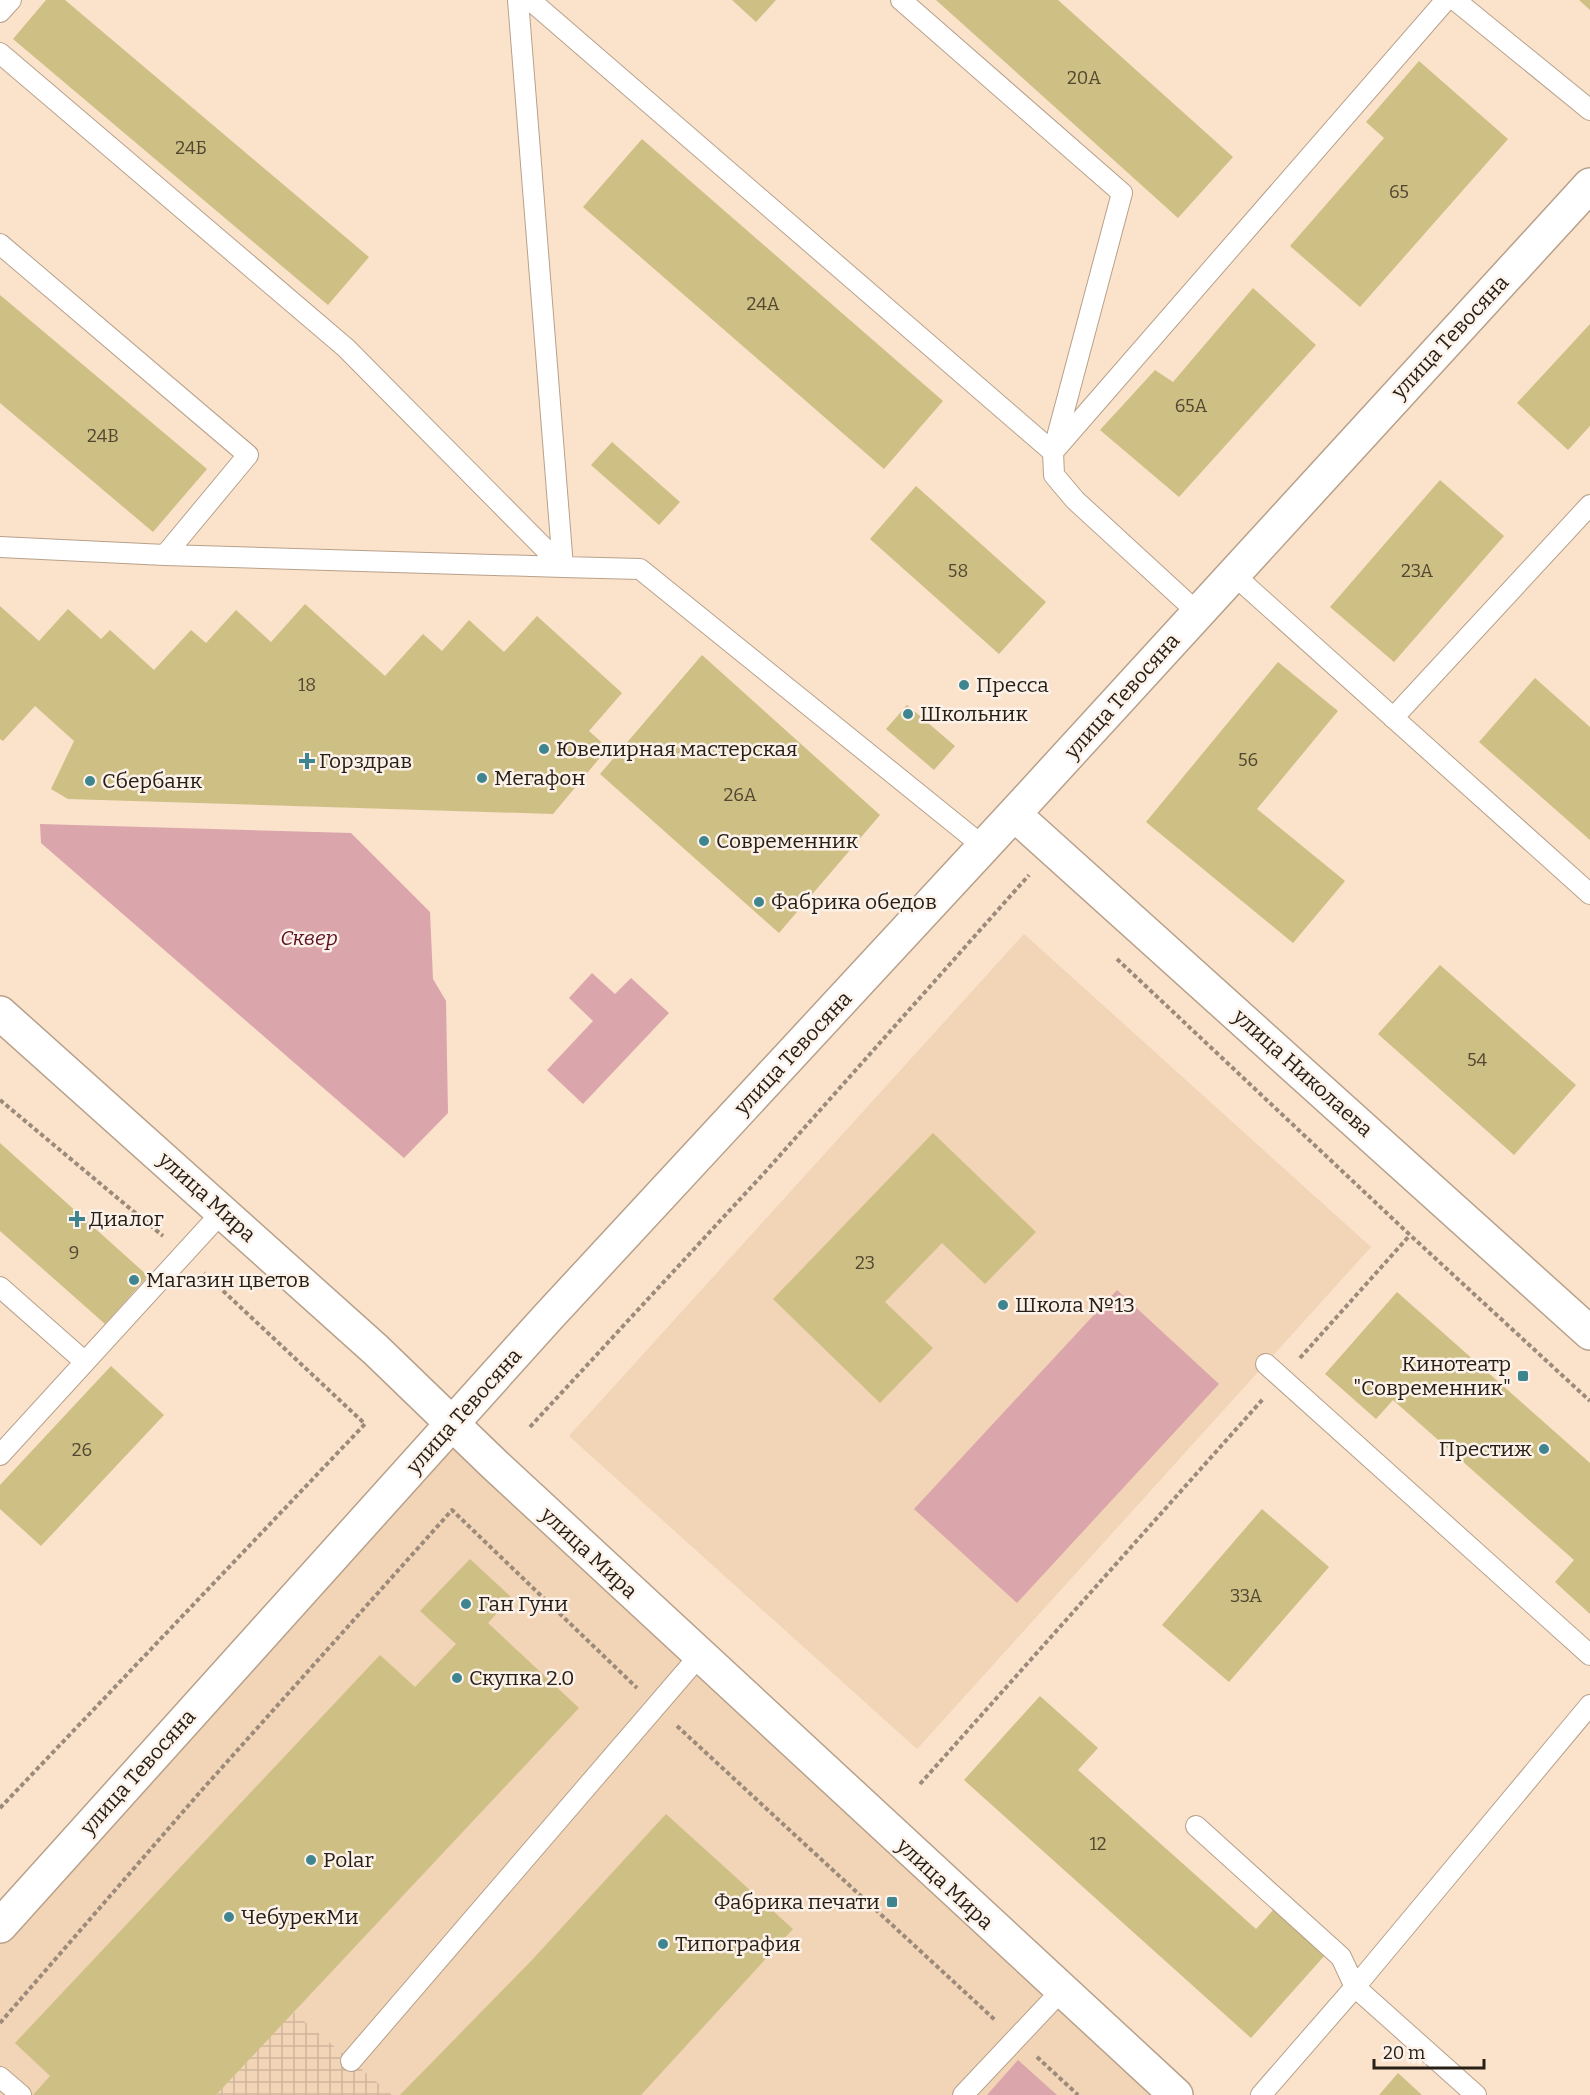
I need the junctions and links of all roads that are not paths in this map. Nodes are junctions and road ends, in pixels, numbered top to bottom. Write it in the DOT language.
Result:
graph roads {
  1 [pos="11,0"];
  2 [pos="518,0"];
  3 [pos="530,0"];
  4 [pos="902,0"];
  5 [pos="1446,0"];
  6 [pos="1455,0"];
  7 [pos="0,12"];
  8 [pos="0,53"];
  9 [pos="1590,110"];
  10 [pos="1590,185"];
  11 [pos="0,244"];
  12 [pos="1053,452"];
  13 [pos="1590,505"];
  14 [pos="0,547"];
  15 [pos="165,555"];
  16 [pos="563,567"];
  17 [pos="1233,573"];
  18 [pos="1197,612"];
  19 [pos="1393,718"];
  20 [pos="1014,814"];
  21 [pos="984,847"];
  22 [pos="1590,894"];
  23 [pos="0,1013"];
  24 [pos="223,1211"];
  25 [pos="0,1287"];
  26 [pos="1590,1333"];
  27 [pos="85,1362"];
  28 [pos="1266,1364"];
  29 [pos="451,1424"];
  30 [pos="0,1455"];
  31 [pos="700,1655"];
  32 [pos="1590,1655"];
  33 [pos="1590,1705"];
  34 [pos="1196,1826"];
  35 [pos="0,1926"];
  36 [pos="1355,1987"];
  37 [pos="1060,1991"];
  38 [pos="351,2061"];
  39 [pos="0,2077"];
  40 [pos="21,2095"];
  41 [pos="963,2095"];
  42 [pos="1176,2095"];
  43 [pos="1261,2095"];
  44 [pos="1476,2095"];
  1 -- 7 [label="lane"];
  2 -- 16 [label="lane"];
  3 -- 12 [label="lane"];
  4 -- 12 [label="lane"];
  5 -- 12 [label="lane"];
  6 -- 9 [label="lane"];
  8 -- 16 [label="lane"];
  10 -- 17 [label="main road, улица Тевосяна"];
  11 -- 15 [label="lane"];
  12 -- 18 [label="lane"];
  13 -- 19 [label="lane"];
  14 -- 15 [label="lane"];
  15 -- 16 [label="lane"];
  16 -- 21 [label="lane"];
  17 -- 18 [label="main road, улица Тевосяна"];
  17 -- 19 [label="lane"];
  18 -- 20 [label="main road, улица Тевосяна"];
  19 -- 22 [label="lane"];
  20 -- 21 [label="main road, улица Тевосяна"];
  20 -- 26 [label="main road, улица Николаева"];
  21 -- 29 [label="main road, улица Тевосяна"];
  23 -- 24 [label="main road, улица Мира"];
  24 -- 27 [label="lane"];
  24 -- 29 [label="main road, улица Мира"];
  25 -- 27 [label="lane"];
  27 -- 30 [label="lane"];
  28 -- 32 [label="lane"];
  29 -- 31 [label="main road, улица Мира"];
  29 -- 35 [label="main road, улица Тевосяна"];
  31 -- 37 [label="main road, улица Мира"];
  31 -- 38 [label="lane"];
  33 -- 36 [label="lane"];
  34 -- 36 [label="lane"];
  36 -- 43 [label="lane"];
  36 -- 44 [label="lane"];
  37 -- 41 [label="lane"];
  37 -- 42 [label="main road, улица Мира"];
  39 -- 40 [label="lane"];
}
